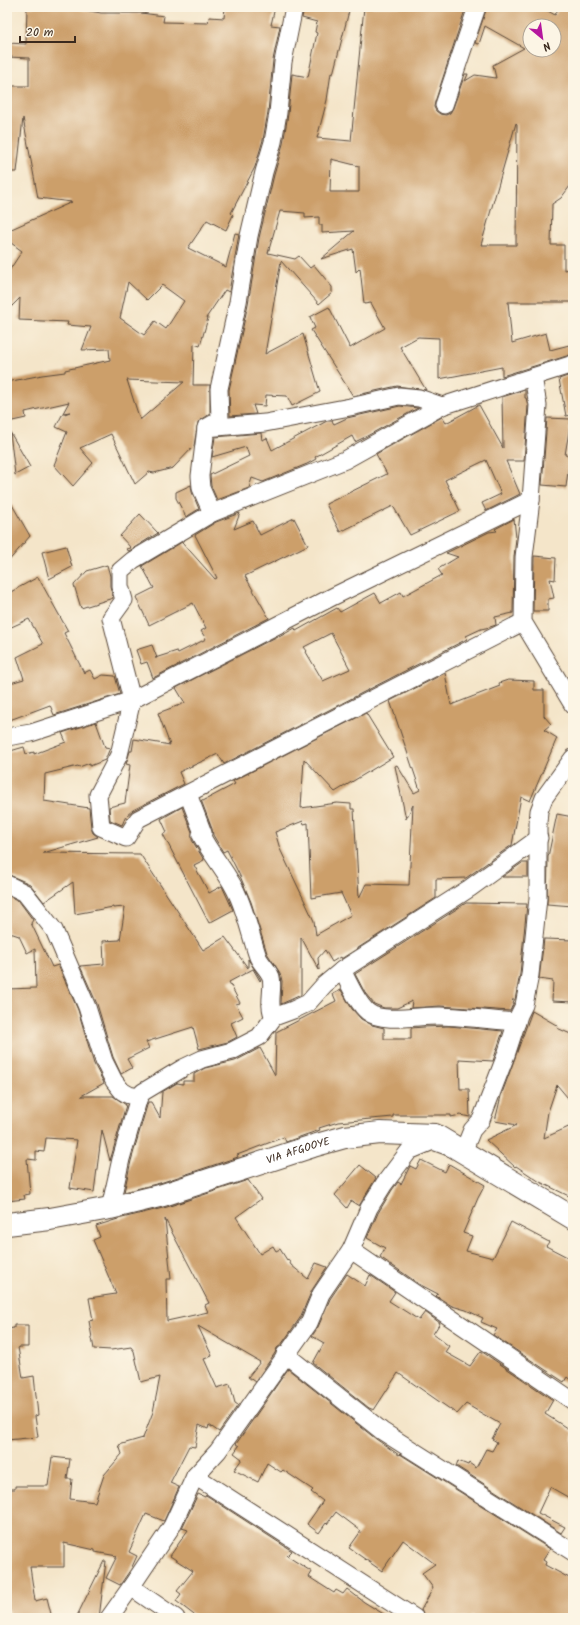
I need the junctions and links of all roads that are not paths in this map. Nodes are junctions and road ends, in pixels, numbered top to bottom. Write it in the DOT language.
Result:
graph roads {
  1 [pos="294,7"];
  2 [pos="477,7"];
  3 [pos="444,105"];
  4 [pos="573,364"];
  5 [pos="533,377"];
  6 [pos="442,406"];
  7 [pos="206,428"];
  8 [pos="531,500"];
  9 [pos="212,513"];
  10 [pos="524,622"];
  11 [pos="132,700"];
  12 [pos="573,705"];
  13 [pos="7,737"];
  14 [pos="573,758"];
  15 [pos="568,771"];
  16 [pos="188,794"];
  17 [pos="539,838"];
  18 [pos="7,884"];
  19 [pos="342,970"];
  20 [pos="274,1017"];
  21 [pos="517,1022"];
  22 [pos="138,1097"];
  23 [pos="463,1152"];
  24 [pos="110,1208"];
  25 [pos="573,1218"];
  26 [pos="7,1224"];
  27 [pos="351,1250"];
  28 [pos="285,1354"];
  29 [pos="573,1401"];
  30 [pos="196,1476"];
  31 [pos="573,1552"];
  32 [pos="131,1587"];
  33 [pos="108,1618"];
  34 [pos="176,1618"];
  35 [pos="415,1618"];
  1 -- 7 [label="street"];
  2 -- 3 [label="street"];
  4 -- 5 [label="street"];
  5 -- 6 [label="street"];
  5 -- 8 [label="street"];
  6 -- 7 [label="street"];
  6 -- 9 [label="street"];
  7 -- 9 [label="street"];
  8 -- 10 [label="street"];
  8 -- 11 [label="street"];
  9 -- 11 [label="street"];
  10 -- 12 [label="street"];
  10 -- 16 [label="street"];
  11 -- 13 [label="street"];
  11 -- 16 [label="street"];
  14 -- 15 [label="street"];
  15 -- 17 [label="street"];
  16 -- 20 [label="street"];
  17 -- 19 [label="street"];
  17 -- 21 [label="street"];
  18 -- 22 [label="street"];
  19 -- 20 [label="street"];
  19 -- 21 [label="street"];
  20 -- 22 [label="street"];
  21 -- 23 [label="street"];
  22 -- 24 [label="street"];
  23 -- 24 [label="main road, VIA AFGOOYE"];
  23 -- 25 [label="main road, VIA AFGOOYE"];
  23 -- 27 [label="street"];
  24 -- 26 [label="main road, VIA AFGOOYE"];
  27 -- 28 [label="street"];
  27 -- 29 [label="street"];
  28 -- 30 [label="street"];
  28 -- 31 [label="street"];
  30 -- 32 [label="street"];
  30 -- 35 [label="street"];
  32 -- 33 [label="street"];
  32 -- 34 [label="street"];
}
